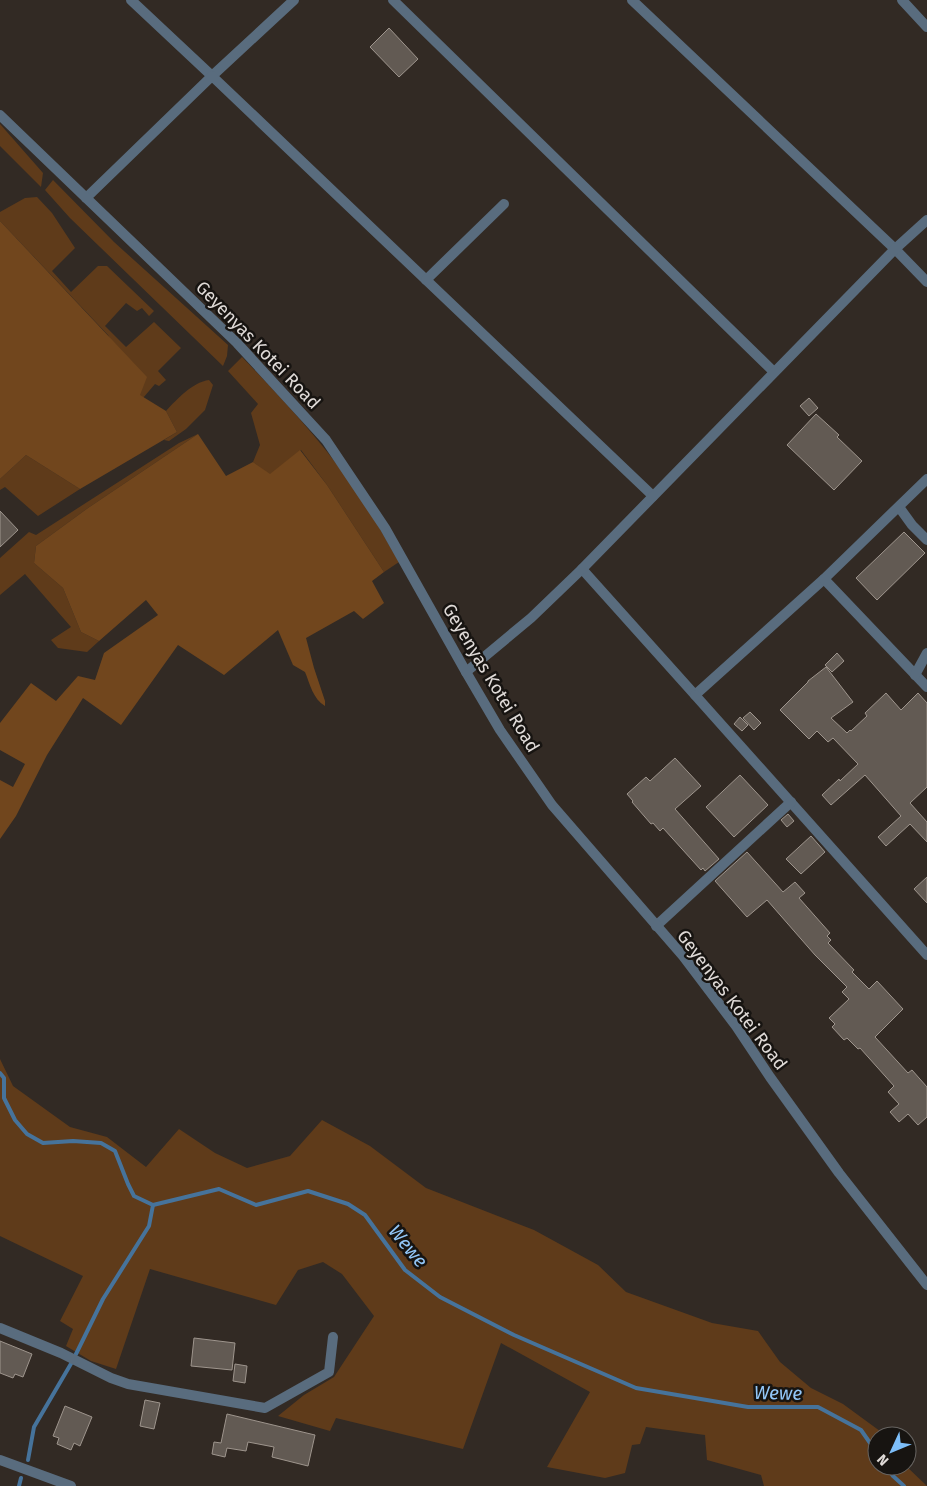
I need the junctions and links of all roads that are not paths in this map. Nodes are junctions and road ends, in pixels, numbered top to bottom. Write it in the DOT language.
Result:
graph roads {
  1 [pos="131,0"];
  2 [pos="294,0"];
  3 [pos="393,0"];
  4 [pos="632,0"];
  5 [pos="902,0"];
  6 [pos="927,27"];
  7 [pos="212,76"];
  8 [pos="0,115"];
  9 [pos="86,198"];
  10 [pos="504,204"];
  11 [pos="927,220"];
  12 [pos="896,249"];
  13 [pos="426,280"];
  14 [pos="927,282"];
  15 [pos="774,372"];
  16 [pos="927,479"];
  17 [pos="653,496"];
  18 [pos="899,507"];
  19 [pos="927,540"];
  20 [pos="582,569"];
  21 [pos="824,579"];
  22 [pos="927,653"];
  23 [pos="466,672"];
  24 [pos="915,675"];
  25 [pos="927,687"];
  26 [pos="695,695"];
  27 [pos="791,802"];
  28 [pos="656,926"];
  29 [pos="927,955"];
  30 [pos="927,1285"];
  31 [pos="0,1328"];
  32 [pos="333,1337"];
  33 [pos="0,1460"];
  34 [pos="71,1486"];
  1 -- 7 [label="street"];
  2 -- 7 [label="street"];
  3 -- 15 [label="street"];
  4 -- 12 [label="street"];
  5 -- 6 [label="street"];
  7 -- 9 [label="street"];
  7 -- 13 [label="street"];
  8 -- 9 [label="street, Geyenyas Kotei Road"];
  9 -- 23 [label="street, Geyenyas Kotei Road"];
  10 -- 13 [label="street"];
  11 -- 12 [label="street"];
  12 -- 14 [label="street"];
  12 -- 15 [label="street"];
  13 -- 17 [label="street"];
  15 -- 17 [label="street"];
  16 -- 18 [label="street"];
  17 -- 20 [label="street"];
  18 -- 19 [label="street"];
  18 -- 21 [label="street"];
  20 -- 23 [label="street"];
  20 -- 26 [label="street"];
  21 -- 24 [label="street"];
  21 -- 26 [label="street"];
  22 -- 24 [label="street"];
  23 -- 28 [label="street, Geyenyas Kotei Road"];
  24 -- 25 [label="street"];
  26 -- 27 [label="street"];
  27 -- 28 [label="street"];
  27 -- 29 [label="street"];
  28 -- 30 [label="street, Geyenyas Kotei Road"];
  31 -- 32 [label="street"];
  33 -- 34 [label="street"];
}
